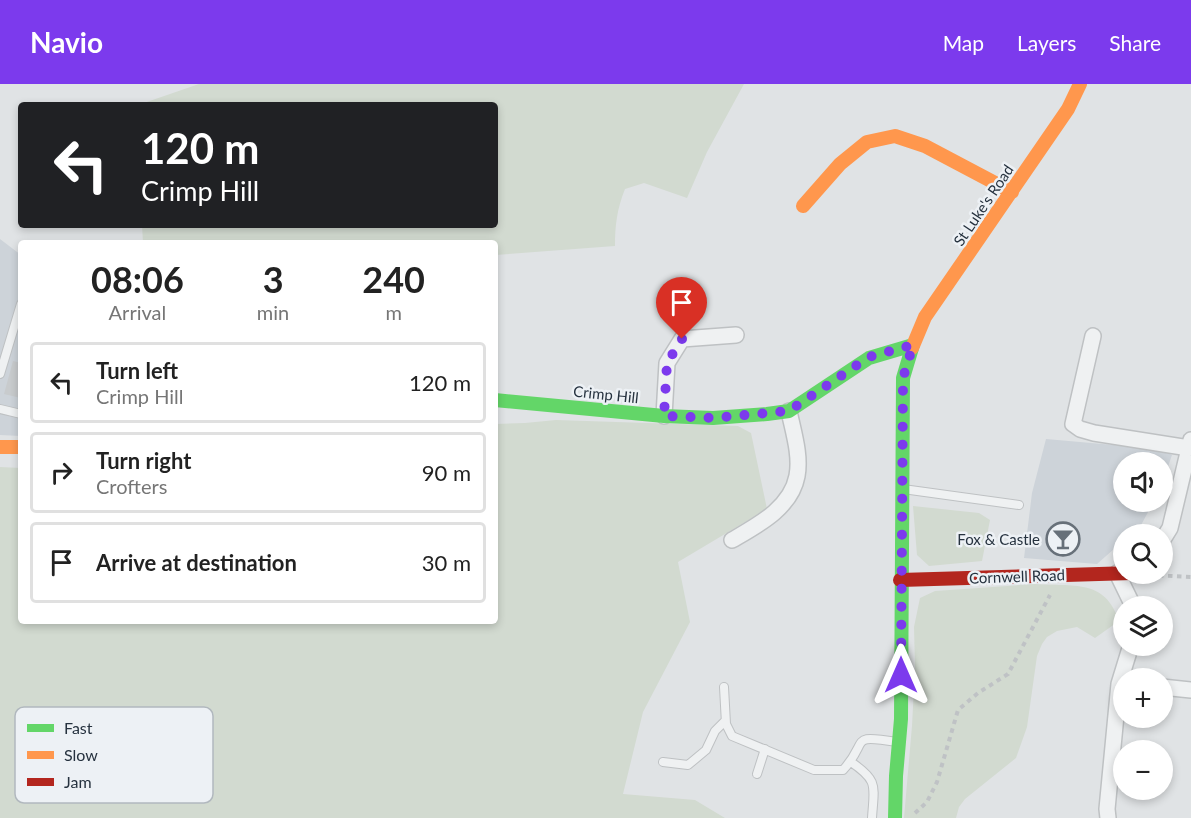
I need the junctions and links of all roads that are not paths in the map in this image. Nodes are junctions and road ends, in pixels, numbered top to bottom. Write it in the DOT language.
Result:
graph roads {
  1 [pos="1080,84"];
  2 [pos="1012,192"];
  3 [pos="803,206"];
  4 [pos="18,314"];
  5 [pos="736,335"];
  6 [pos="1093,336"];
  7 [pos="913,345"];
  8 [pos="0,374"];
  9 [pos="498,400"];
  10 [pos="0,409"];
  11 [pos="789,411"];
  12 [pos="18,413"];
  13 [pos="664,416"];
  14 [pos="1190,444"];
  15 [pos="0,447"];
  16 [pos="18,447"];
  17 [pos="902,489"];
  18 [pos="1019,506"];
  19 [pos="1171,524"];
  20 [pos="732,540"];
  21 [pos="1113,573"];
  22 [pos="900,580"];
  23 [pos="724,687"];
  24 [pos="1173,688"];
  25 [pos="1191,690"];
  26 [pos="725,721"];
  27 [pos="1116,728"];
  28 [pos="899,742"];
  29 [pos="765,749"];
  30 [pos="663,762"];
  31 [pos="850,762"];
  32 [pos="757,774"];
  33 [pos="872,818"];
  34 [pos="895,818"];
  35 [pos="1108,818"];
  1 -- 2 [label="street, St Luke's Road"];
  2 -- 3 [label="street"];
  2 -- 7 [label="street, St Luke's Road"];
  4 -- 8 [label="lane"];
  5 -- 13 [label="street"];
  6 -- 14 [label="street"];
  7 -- 11 [label="street, Crimp Hill"];
  7 -- 17 [label="street, St Luke's Road"];
  9 -- 13 [label="street, Crimp Hill"];
  10 -- 12 [label="lane"];
  11 -- 13 [label="street, Crimp Hill"];
  11 -- 20 [label="street"];
  14 -- 19 [label="street"];
  15 -- 16 [label="street"];
  17 -- 18 [label="lane"];
  17 -- 22 [label="street, St Luke's Road"];
  21 -- 22 [label="street, Cornwell Road"];
  22 -- 28 [label="street, St Luke's Road"];
  23 -- 26 [label="lane"];
  24 -- 25 [label="street"];
  26 -- 29 [label="lane"];
  26 -- 30 [label="lane"];
  27 -- 35 [label="street"];
  28 -- 31 [label="lane"];
  28 -- 34 [label="street, St Luke's Road"];
  29 -- 31 [label="lane"];
  29 -- 32 [label="lane"];
  31 -- 33 [label="lane"];
}
